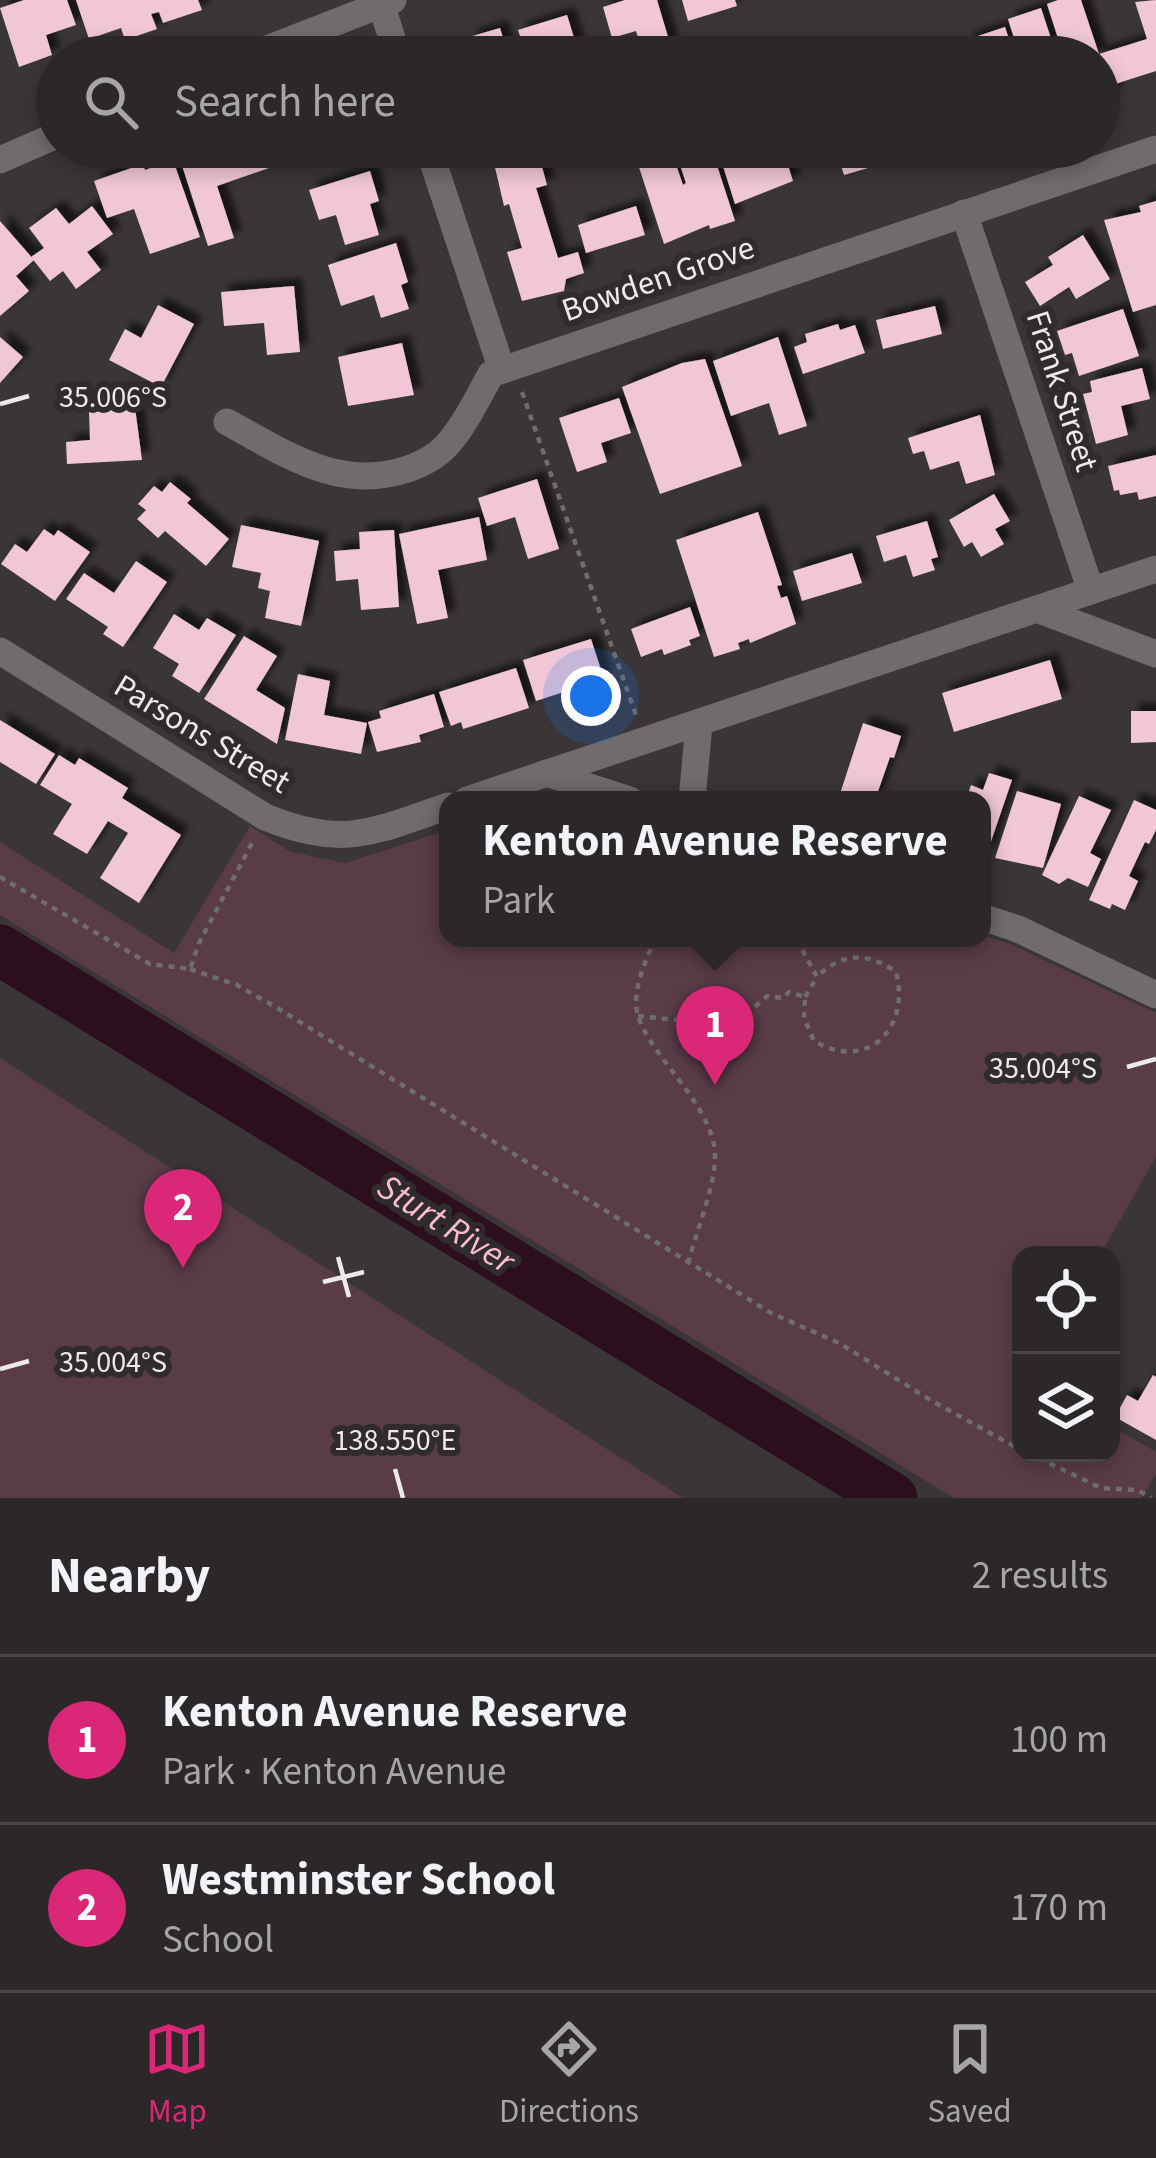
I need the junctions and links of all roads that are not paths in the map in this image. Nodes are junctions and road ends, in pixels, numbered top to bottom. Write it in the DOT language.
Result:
graph roads {
  1 [pos="387,2"];
  2 [pos="300,36"];
  3 [pos="394,36"];
  4 [pos="36,144"];
  5 [pos="1156,149"];
  6 [pos="0,160"];
  7 [pos="1120,161"];
  8 [pos="435,168"];
  9 [pos="1099,168"];
  10 [pos="964,213"];
  11 [pos="502,370"];
  12 [pos="227,422"];
  13 [pos="1156,568"];
  14 [pos="1090,591"];
  15 [pos="1037,609"];
  16 [pos="0,651"];
  17 [pos="1156,654"];
  18 [pos="699,724"];
  19 [pos="546,773"];
  20 [pos="493,791"];
  21 [pos="602,791"];
  22 [pos="693,791"];
  23 [pos="439,809"];
  24 [pos="991,920"];
  25 [pos="1156,994"];
  1 -- 2 [label="street"];
  1 -- 3 [label="street"];
  4 -- 6 [label="street"];
  5 -- 7 [label="street, Bowden Grove"];
  8 -- 11 [label="street"];
  9 -- 10 [label="street, Bowden Grove"];
  10 -- 11 [label="street, Bowden Grove"];
  10 -- 14 [label="street, Frank Street"];
  11 -- 12 [label="street"];
  13 -- 14 [label="street"];
  14 -- 15 [label="street"];
  15 -- 17 [label="street"];
  15 -- 18 [label="street"];
  16 -- 23 [label="street, Parsons Street"];
  18 -- 19 [label="street"];
  18 -- 22 [label="street"];
  19 -- 20 [label="street"];
  19 -- 21 [label="street"];
  24 -- 25 [label="street"];
}
